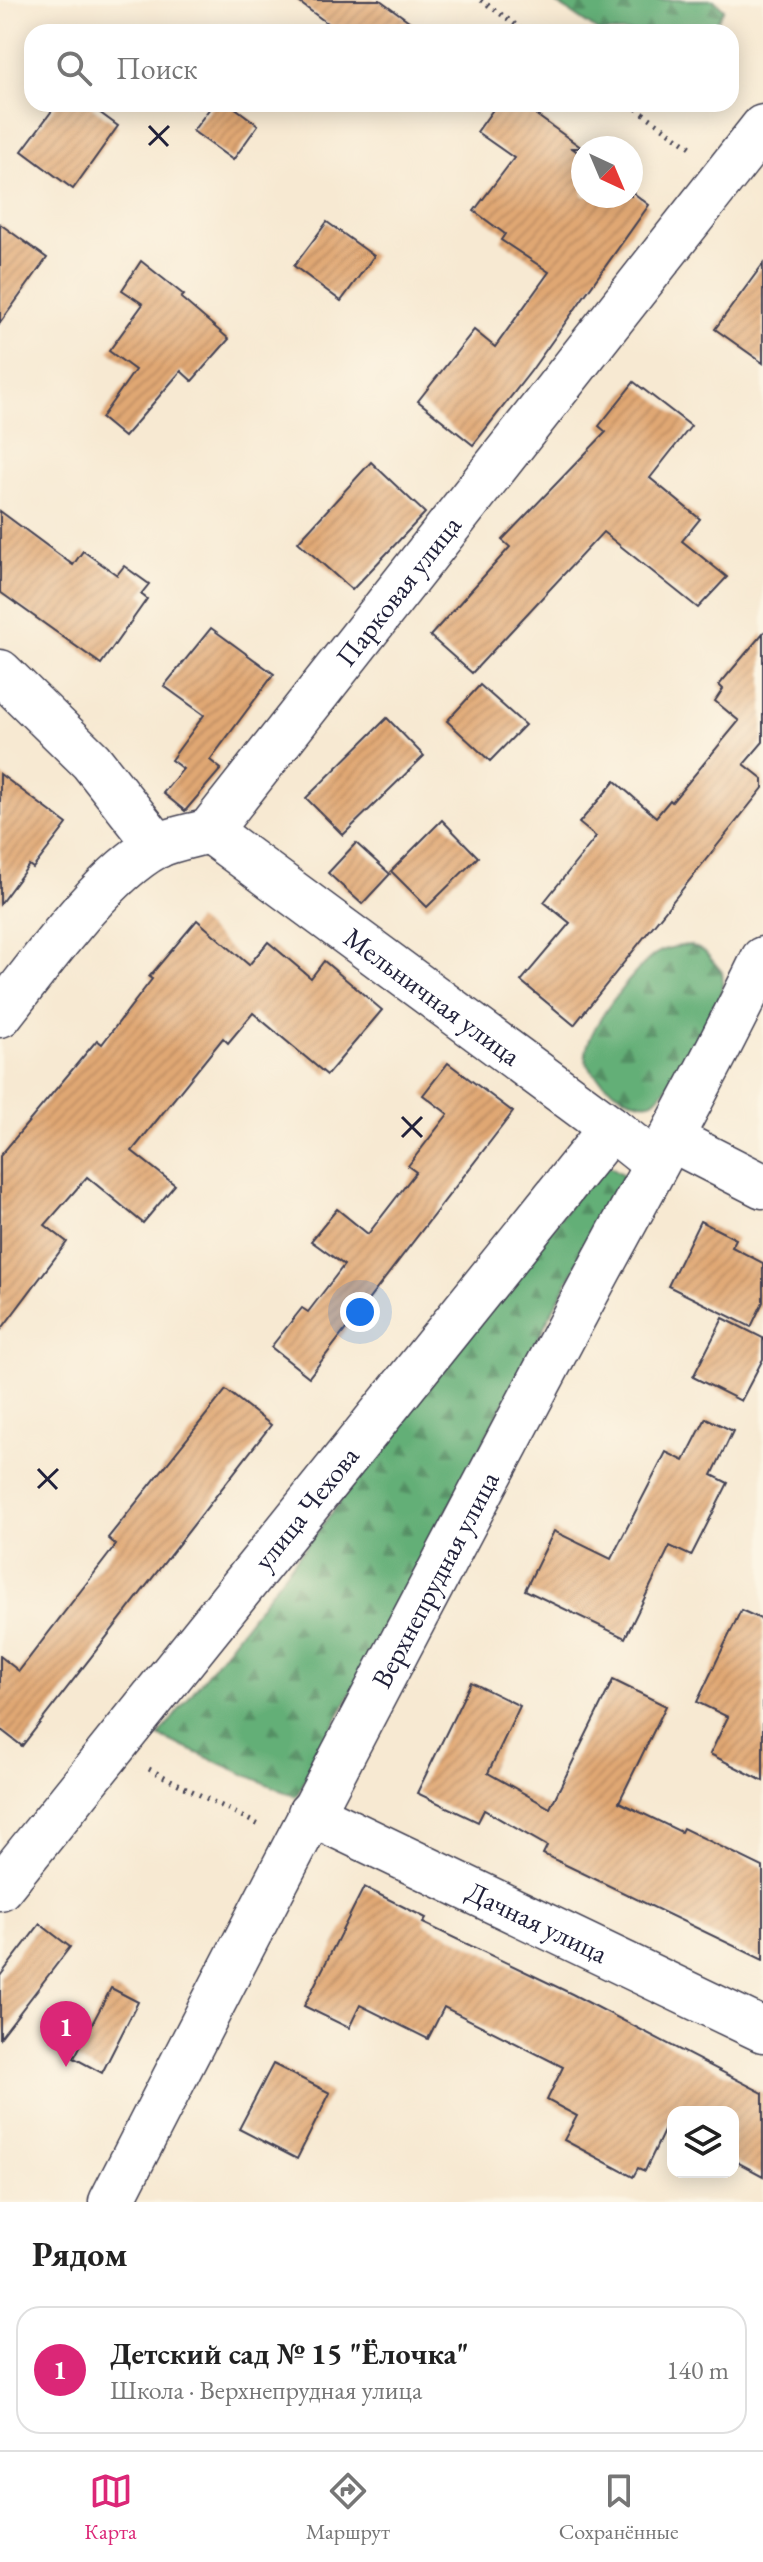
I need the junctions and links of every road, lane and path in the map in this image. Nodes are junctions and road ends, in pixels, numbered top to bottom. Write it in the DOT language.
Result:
graph roads {
  1 [pos="481,0"];
  2 [pos="515,24"];
  3 [pos="641,112"];
  4 [pos="763,127"];
  5 [pos="726,171"];
  6 [pos="0,672"];
  7 [pos="209,831"];
  8 [pos="158,846"];
  9 [pos="763,959"];
  10 [pos="0,1015"];
  11 [pos="611,1128"];
  12 [pos="664,1152"];
  13 [pos="763,1186"];
  14 [pos="112,1750"];
  15 [pos="302,1828"];
  16 [pos="0,1888"];
  17 [pos="763,2030"];
  18 [pos="111,2202"];
  1 -- 2 [label="path"];
  3 -- 5 [label="path"];
  4 -- 5 [label="street, Парковая улица"];
  5 -- 7 [label="street, Парковая улица"];
  6 -- 8 [label="street"];
  7 -- 8 [label="street"];
  7 -- 11 [label="street, Мельничная улица"];
  8 -- 10 [label="street"];
  9 -- 12 [label="street, Верхнепрудная улица"];
  11 -- 12 [label="street, Мельничная улица"];
  11 -- 14 [label="street, улица Чехова"];
  12 -- 13 [label="street, Мельничная улица"];
  12 -- 15 [label="street, Верхнепрудная улица"];
  14 -- 15 [label="path"];
  14 -- 16 [label="street, улица Чехова"];
  15 -- 17 [label="street, Дачная улица"];
  15 -- 18 [label="street, Верхнепрудная улица"];
}
